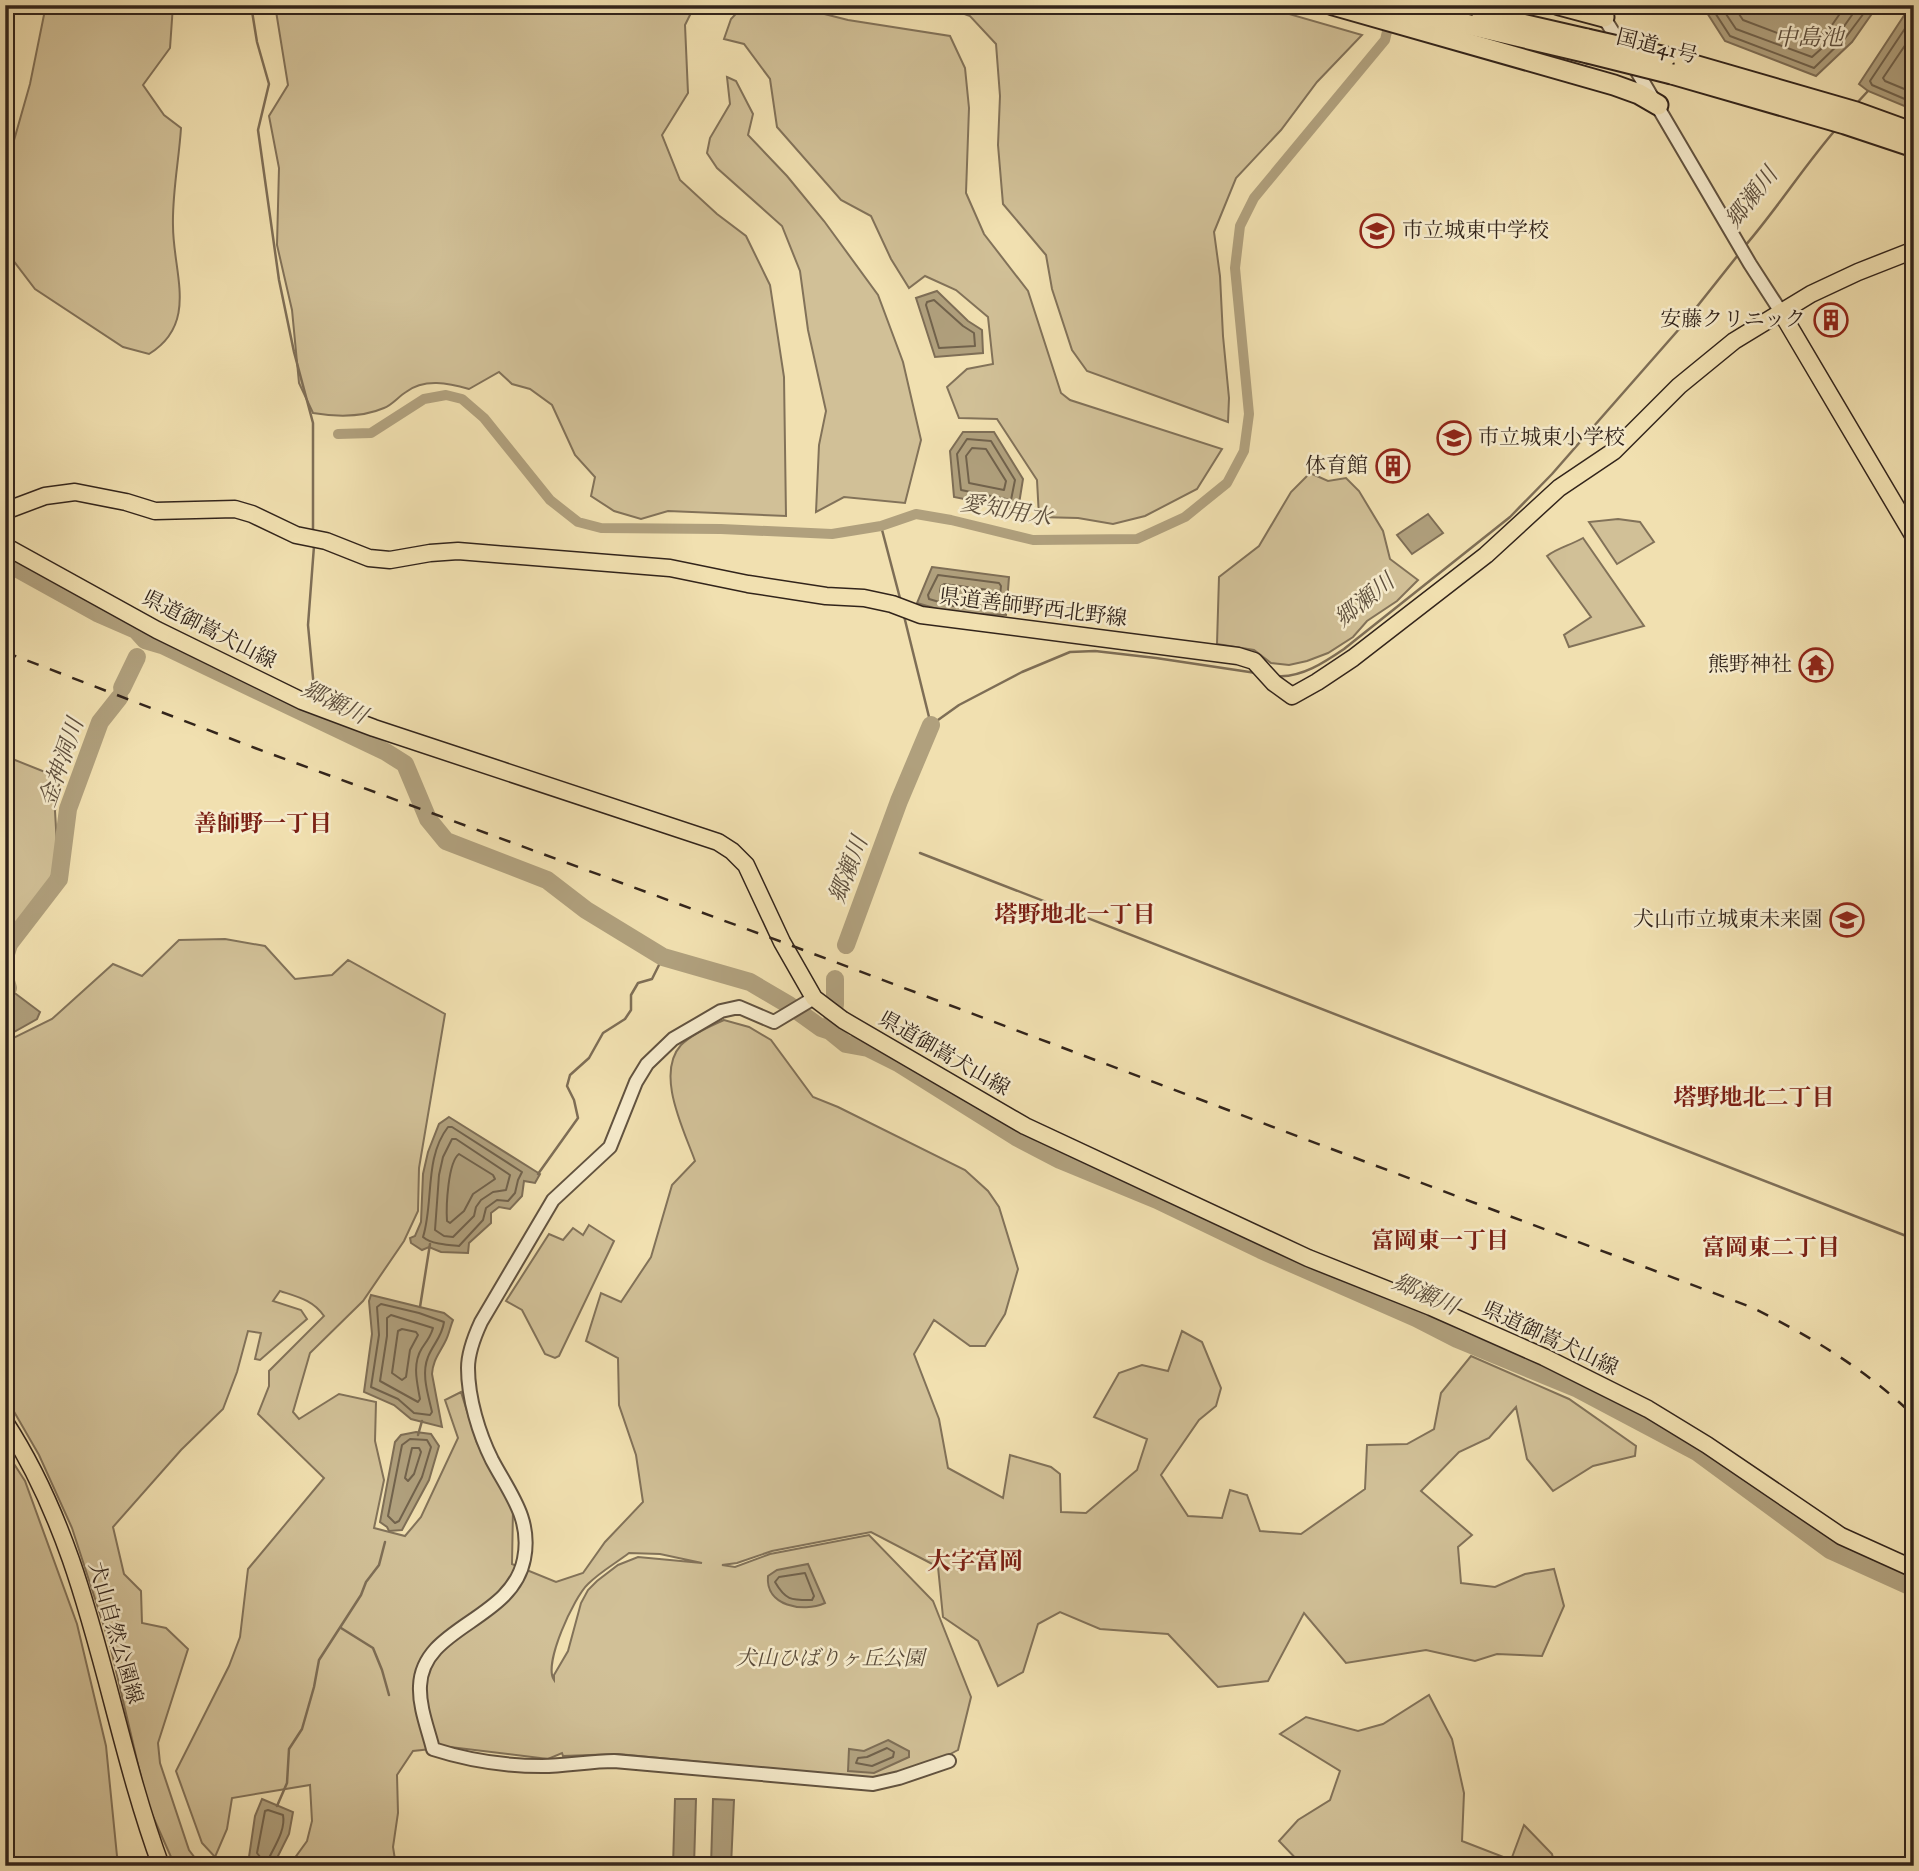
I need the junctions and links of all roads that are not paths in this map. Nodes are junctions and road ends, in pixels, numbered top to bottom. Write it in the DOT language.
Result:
graph roads {
  1 [pos="1333,5"];
  2 [pos="1385,5"];
  3 [pos="1559,5"];
  4 [pos="1600,11"];
  5 [pos="1435,18"];
  6 [pos="1635,68"];
  7 [pos="1614,85"];
  8 [pos="1658,105"];
  9 [pos="1878,127"];
  10 [pos="1914,133"];
  11 [pos="1914,147"];
  12 [pos="1914,250"];
  13 [pos="1781,312"];
  14 [pos="5,511"];
  15 [pos="1914,537"];
  16 [pos="5,546"];
  17 [pos="812,1003"];
  18 [pos="5,1422"];
  19 [pos="1914,1569"];
  20 [pos="949,1761"];
  21 [pos="161,1866"];
  1 -- 5 [label="highway"];
  2 -- 5 [label="highway, 国道41号"];
  3 -- 4 [label="highway"];
  4 -- 6 [label="street"];
  5 -- 7 [label="highway"];
  5 -- 9 [label="highway, 国道41号, bridge"];
  6 -- 7 [label="highway"];
  6 -- 8 [label="street"];
  7 -- 8 [label="highway"];
  8 -- 13 [label="street"];
  9 -- 10 [label="highway, 国道41号"];
  9 -- 11 [label="highway, 国道41号"];
  12 -- 13 [label="main road, 県道善師野西北野線"];
  13 -- 14 [label="main road, 県道善師野西北野線"];
  13 -- 15 [label="main road"];
  16 -- 17 [label="main road, 県道御嵩犬山線"];
  17 -- 19 [label="main road, 県道御嵩犬山線"];
  17 -- 20 [label="street"];
  18 -- 21 [label="main road, 犬山自然公園線"];
}
